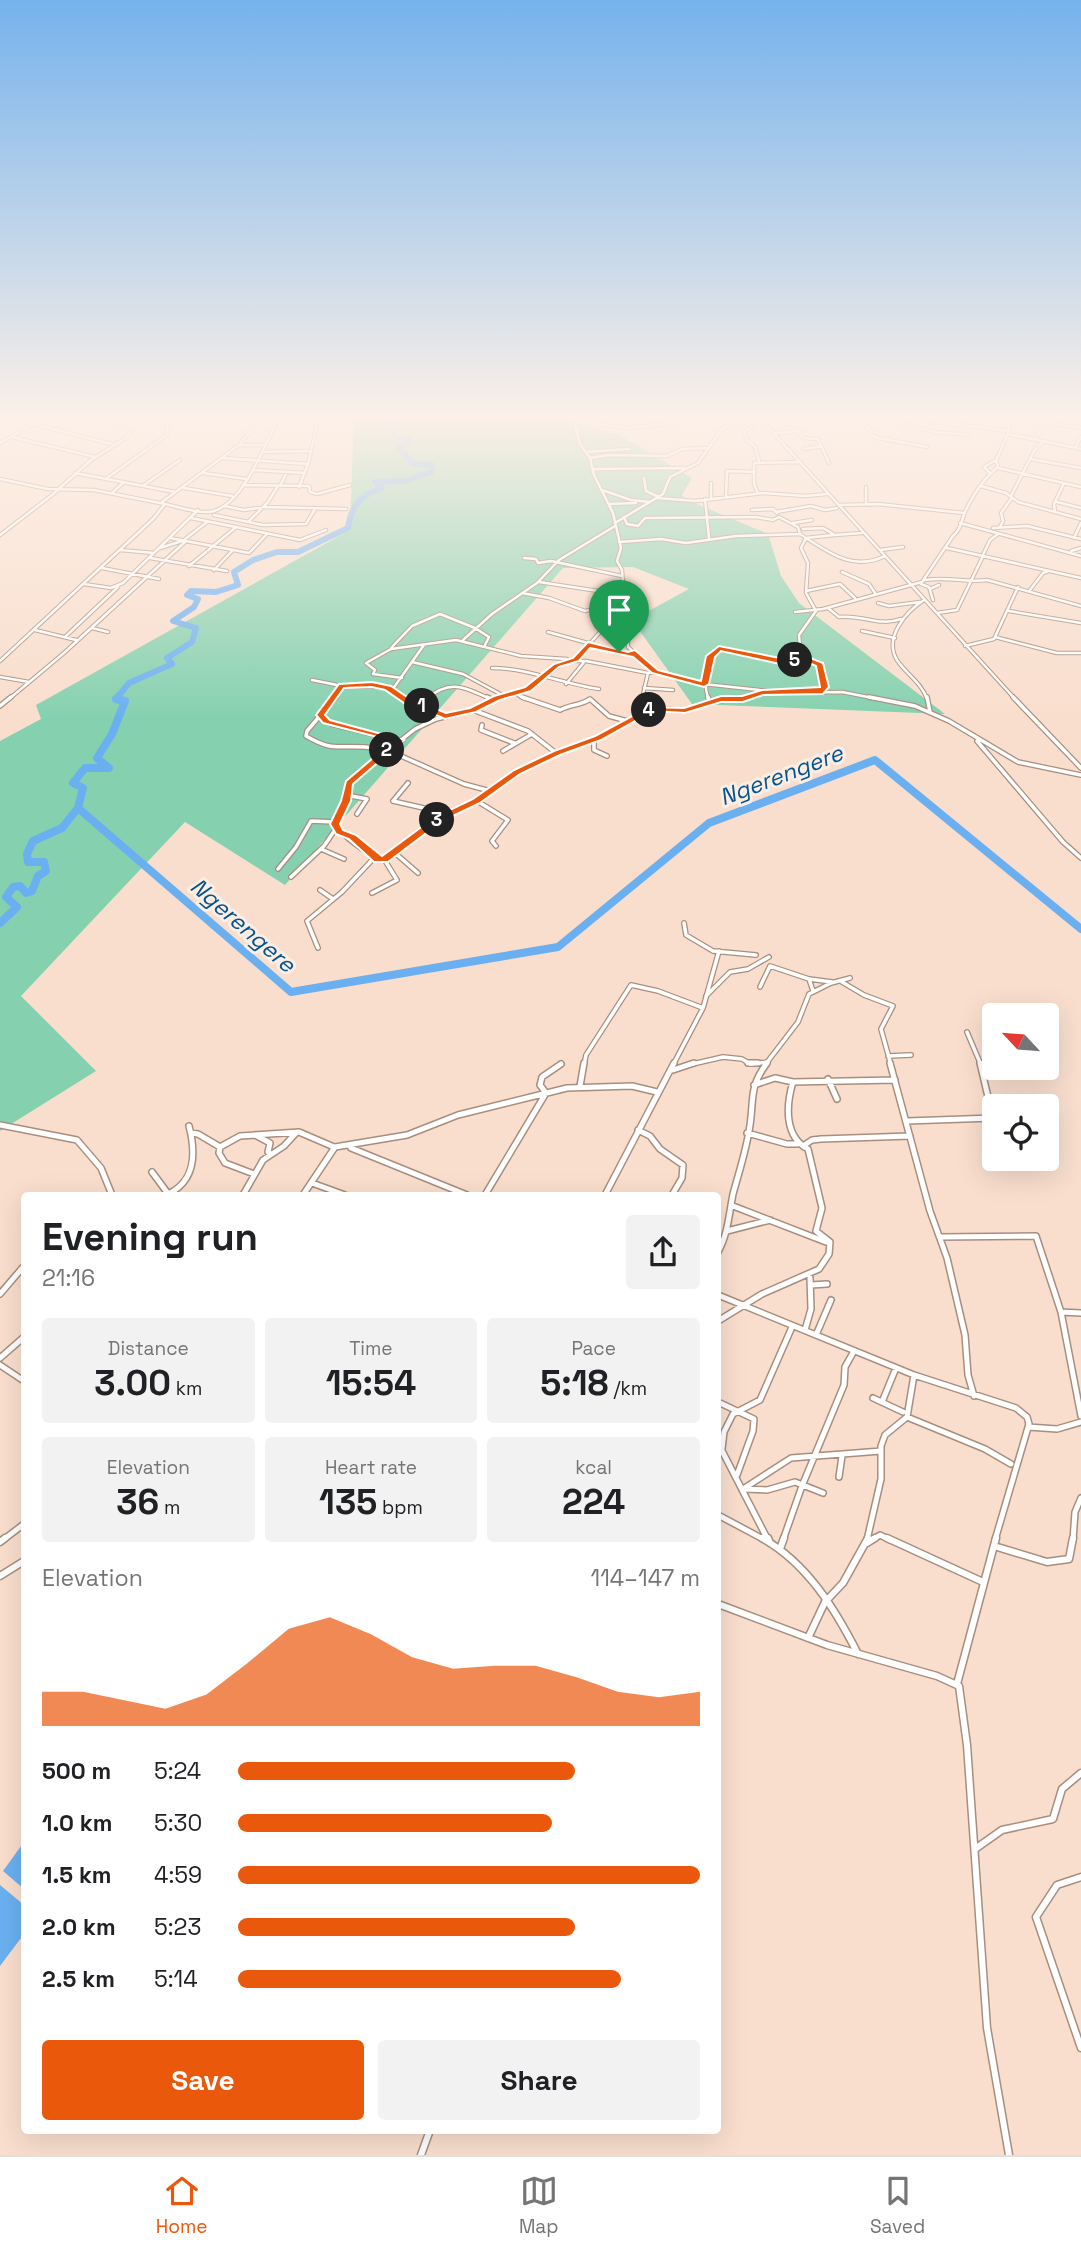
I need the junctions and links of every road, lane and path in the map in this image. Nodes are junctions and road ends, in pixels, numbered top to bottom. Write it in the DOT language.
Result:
graph roads {
  1 [pos="24,517"];
  2 [pos="151,517"];
  3 [pos="190,517"];
  4 [pos="212,517"];
  5 [pos="227,517"];
  6 [pos="254,517"];
  7 [pos="310,517"];
  8 [pos="613,517"];
  9 [pos="624,517"];
  10 [pos="779,517"];
  11 [pos="847,517"];
  12 [pos="962,517"];
  13 [pos="965,517"];
  14 [pos="1002,517"];
  15 [pos="707,518"];
  16 [pos="812,520"];
  17 [pos="209,521"];
  18 [pos="1081,521"];
  19 [pos="248,522"];
  20 [pos="792,523"];
  21 [pos="615,524"];
  22 [pos="960,524"];
  23 [pos="973,525"];
  24 [pos="236,527"];
  25 [pos="1000,527"];
  26 [pos="989,528"];
  27 [pos="326,530"];
  28 [pos="801,532"];
  29 [pos="268,533"];
  30 [pos="863,533"];
  31 [pos="997,533"];
  32 [pos="0,535"];
  33 [pos="835,535"];
  34 [pos="169,538"];
  35 [pos="709,538"];
  36 [pos="806,538"];
  37 [pos="1074,538"];
  38 [pos="1081,539"];
  39 [pos="184,541"];
  40 [pos="619,542"];
  41 [pos="217,547"];
  42 [pos="903,547"];
  43 [pos="159,548"];
  44 [pos="947,548"];
  45 [pos="1081,548"];
  46 [pos="120,550"];
  47 [pos="879,550"];
  48 [pos="232,551"];
  49 [pos="1067,552"];
  50 [pos="155,553"];
  51 [pos="885,556"];
  52 [pos="983,556"];
  53 [pos="1081,556"];
  54 [pos="150,558"];
  55 [pos="524,558"];
  56 [pos="166,561"];
  57 [pos="556,562"];
  58 [pos="188,566"];
  59 [pos="101,568"];
  60 [pos="214,570"];
  61 [pos="227,571"];
  62 [pos="1050,571"];
  63 [pos="842,572"];
  64 [pos="134,575"];
  65 [pos="622,576"];
  66 [pos="146,577"];
  67 [pos="1081,578"];
  68 [pos="159,579"];
  69 [pos="538,582"];
  70 [pos="922,582"];
  71 [pos="971,582"];
  72 [pos="83,584"];
  73 [pos="119,585"];
  74 [pos="939,585"];
  75 [pos="912,587"];
  76 [pos="1018,587"];
  77 [pos="930,589"];
  78 [pos="1030,590"];
  79 [pos="806,591"];
  80 [pos="522,593"];
  81 [pos="875,593"];
  82 [pos="855,598"];
  83 [pos="624,599"];
  84 [pos="933,600"];
  85 [pos="923,601"];
  86 [pos="878,603"];
  87 [pos="624,605"];
  88 [pos="1081,606"];
  89 [pos="827,608"];
  90 [pos="816,611"];
  91 [pos="1009,611"];
  92 [pos="795,612"];
  93 [pos="936,613"];
  94 [pos="612,616"];
  95 [pos="902,619"];
  96 [pos="1081,623"];
  97 [pos="91,628"];
  98 [pos="475,628"];
  99 [pos="35,629"];
  100 [pos="862,631"];
  101 [pos="108,632"];
  102 [pos="548,632"];
  103 [pos="995,637"];
  104 [pos="65,638"];
  105 [pos="895,638"];
  106 [pos="77,640"];
  107 [pos="463,640"];
  108 [pos="425,645"];
  109 [pos="485,645"];
  110 [pos="588,645"];
  111 [pos="965,646"];
  112 [pos="391,649"];
  113 [pos="632,652"];
  114 [pos="1081,655"];
  115 [pos="573,659"];
  116 [pos="801,659"];
  117 [pos="0,661"];
  118 [pos="586,661"];
  119 [pos="412,662"];
  120 [pos="492,668"];
  121 [pos="655,671"];
  122 [pos="648,673"];
  123 [pos="0,677"];
  124 [pos="544,677"];
  125 [pos="402,678"];
  126 [pos="312,680"];
  127 [pos="29,682"];
  128 [pos="566,684"];
  129 [pos="704,684"];
  130 [pos="342,686"];
  131 [pos="644,688"];
  132 [pos="391,689"];
  133 [pos="598,689"];
  134 [pos="673,690"];
  135 [pos="823,691"];
  136 [pos="762,692"];
  137 [pos="516,694"];
  138 [pos="505,697"];
  139 [pos="493,700"];
  140 [pos="709,702"];
  141 [pos="421,705"];
  142 [pos="482,705"];
  143 [pos="0,706"];
  144 [pos="473,710"];
  145 [pos="930,712"];
  146 [pos="481,713"];
  147 [pos="320,715"];
  148 [pos="637,715"];
  149 [pos="445,716"];
  150 [pos="627,721"];
  151 [pos="482,725"];
  152 [pos="532,734"];
  153 [pos="970,735"];
  154 [pos="598,738"];
  155 [pos="399,740"];
  156 [pos="514,743"];
  157 [pos="503,751"];
  158 [pos="383,752"];
  159 [pos="557,753"];
  160 [pos="607,756"];
  161 [pos="1081,768"];
  162 [pos="1081,775"];
  163 [pos="408,783"];
  164 [pos="491,792"];
  165 [pos="346,795"];
  166 [pos="477,801"];
  167 [pos="357,814"];
  168 [pos="451,814"];
  169 [pos="337,824"];
  170 [pos="496,846"];
  171 [pos="321,849"];
  172 [pos="395,853"];
  173 [pos="374,858"];
  174 [pos="1081,858"];
  175 [pos="344,859"];
  176 [pos="384,859"];
  177 [pos="278,869"];
  178 [pos="418,873"];
  179 [pos="290,877"];
  180 [pos="320,890"];
  181 [pos="372,893"];
  182 [pos="334,899"];
  183 [pos="684,923"];
  184 [pos="318,948"];
  185 [pos="719,951"];
  186 [pos="756,955"];
  187 [pos="769,957"];
  188 [pos="850,978"];
  189 [pos="808,979"];
  190 [pos="836,982"];
  191 [pos="842,982"];
  192 [pos="760,987"];
  193 [pos="813,992"];
  194 [pos="705,996"];
  195 [pos="703,1008"];
  196 [pos="967,1032"];
  197 [pos="911,1055"];
  198 [pos="888,1056"];
  199 [pos="769,1062"];
  200 [pos="561,1064"];
  201 [pos="672,1070"];
  202 [pos="828,1080"];
  203 [pos="895,1080"];
  204 [pos="793,1082"];
  205 [pos="754,1085"];
  206 [pos="580,1086"];
  207 [pos="546,1093"];
  208 [pos="657,1093"];
  209 [pos="837,1099"];
  210 [pos="906,1121"];
  211 [pos="0,1125"];
  212 [pos="189,1126"];
  213 [pos="638,1130"];
  214 [pos="296,1132"];
  215 [pos="191,1133"];
  216 [pos="747,1133"];
  217 [pos="254,1135"];
  218 [pos="911,1136"];
  219 [pos="800,1145"];
  220 [pos="220,1147"];
  221 [pos="334,1147"];
  222 [pos="349,1147"];
  223 [pos="271,1154"];
  224 [pos="152,1172"];
  225 [pos="254,1174"];
  226 [pos="312,1183"];
  227 [pos="111,1192"];
  228 [pos="167,1192"];
  229 [pos="173,1192"];
  230 [pos="245,1192"];
  231 [pos="305,1192"];
  232 [pos="337,1192"];
  233 [pos="460,1192"];
  234 [pos="487,1192"];
  235 [pos="607,1192"];
  236 [pos="674,1192"];
  237 [pos="733,1206"];
  238 [pos="770,1220"];
  239 [pos="727,1231"];
  240 [pos="940,1237"];
  241 [pos="830,1244"];
  242 [pos="721,1248"];
  243 [pos="21,1270"];
  244 [pos="810,1278"];
  245 [pos="827,1284"];
  246 [pos="811,1285"];
  247 [pos="0,1294"];
  248 [pos="721,1297"];
  249 [pos="831,1300"];
  250 [pos="744,1306"];
  251 [pos="1061,1312"];
  252 [pos="1081,1313"];
  253 [pos="721,1319"];
  254 [pos="792,1327"];
  255 [pos="805,1330"];
  256 [pos="816,1335"];
  257 [pos="21,1340"];
  258 [pos="854,1351"];
  259 [pos="0,1357"];
  260 [pos="0,1365"];
  261 [pos="896,1368"];
  262 [pos="914,1375"];
  263 [pos="21,1379"];
  264 [pos="974,1396"];
  265 [pos="873,1398"];
  266 [pos="882,1402"];
  267 [pos="721,1403"];
  268 [pos="737,1410"];
  269 [pos="905,1415"];
  270 [pos="1081,1416"];
  271 [pos="1081,1422"];
  272 [pos="1028,1427"];
  273 [pos="721,1443"];
  274 [pos="721,1448"];
  275 [pos="881,1451"];
  276 [pos="842,1456"];
  277 [pos="814,1457"];
  278 [pos="1011,1464"];
  279 [pos="737,1475"];
  280 [pos="839,1477"];
  281 [pos="802,1484"];
  282 [pos="743,1489"];
  283 [pos="823,1493"];
  284 [pos="1081,1498"];
  285 [pos="721,1517"];
  286 [pos="21,1526"];
  287 [pos="0,1542"];
  288 [pos="770,1544"];
  289 [pos="867,1544"];
  290 [pos="994,1546"];
  291 [pos="780,1549"];
  292 [pos="21,1563"];
  293 [pos="0,1576"];
  294 [pos="983,1582"];
  295 [pos="825,1602"];
  296 [pos="721,1605"];
  297 [pos="808,1638"];
  298 [pos="858,1655"];
  299 [pos="957,1685"];
  300 [pos="1081,1773"];
  301 [pos="975,1849"];
  302 [pos="1081,1877"];
  303 [pos="1081,2048"];
  304 [pos="429,2134"];
  305 [pos="421,2155"];
  306 [pos="1009,2155"];
  1 -- 32 [label="street"];
  2 -- 46 [label="street"];
  3 -- 17 [label="street"];
  3 -- 34 [label="street"];
  4 -- 17 [label="street"];
  5 -- 19 [label="street"];
  6 -- 19 [label="street"];
  7 -- 19 [label="street"];
  8 -- 21 [label="street"];
  9 -- 15 [label="street"];
  9 -- 21 [label="street"];
  10 -- 15 [label="street"];
  10 -- 20 [label="street"];
  11 -- 30 [label="street"];
  12 -- 22 [label="street"];
  13 -- 23 [label="street"];
  14 -- 25 [label="street"];
  15 -- 35 [label="street"];
  16 -- 20 [label="street"];
  17 -- 24 [label="street"];
  17 -- 39 [label="street"];
  18 -- 37 [label="street"];
  20 -- 28 [label="street"];
  21 -- 40 [label="street"];
  21 -- 57 [label="street"];
  22 -- 23 [label="street"];
  22 -- 31 [label="street"];
  22 -- 44 [label="street"];
  23 -- 26 [label="street"];
  24 -- 29 [label="street"];
  24 -- 41 [label="street"];
  25 -- 26 [label="street"];
  25 -- 37 [label="street"];
  26 -- 31 [label="street"];
  27 -- 29 [label="street"];
  28 -- 33 [label="street"];
  28 -- 35 [label="street"];
  28 -- 36 [label="street"];
  29 -- 48 [label="street"];
  30 -- 33 [label="street"];
  30 -- 47 [label="street"];
  31 -- 49 [label="street"];
  31 -- 52 [label="street"];
  33 -- 36 [label="street"];
  34 -- 39 [label="street"];
  34 -- 43 [label="street"];
  35 -- 40 [label="street"];
  36 -- 51 [label="street"];
  36 -- 79 [label="street"];
  37 -- 38 [label="street"];
  39 -- 41 [label="street"];
  39 -- 43 [label="street"];
  39 -- 56 [label="street"];
  40 -- 65 [label="street"];
  41 -- 48 [label="street"];
  41 -- 58 [label="street"];
  42 -- 47 [label="street"];
  43 -- 50 [label="street"];
  44 -- 52 [label="street"];
  44 -- 70 [label="street"];
  45 -- 49 [label="street"];
  46 -- 50 [label="street"];
  46 -- 59 [label="street"];
  47 -- 51 [label="street"];
  48 -- 60 [label="street"];
  49 -- 53 [label="street"];
  50 -- 54 [label="street"];
  51 -- 75 [label="street"];
  52 -- 67 [label="street"];
  52 -- 71 [label="street"];
  54 -- 56 [label="street"];
  54 -- 64 [label="street"];
  55 -- 57 [label="street"];
  56 -- 58 [label="street"];
  56 -- 66 [label="street"];
  57 -- 65 [label="street"];
  57 -- 69 [label="street"];
  58 -- 60 [label="street"];
  59 -- 64 [label="street"];
  59 -- 72 [label="street"];
  60 -- 61 [label="street"];
  62 -- 78 [label="street"];
  63 -- 81 [label="street"];
  64 -- 66 [label="street"];
  64 -- 73 [label="street"];
  65 -- 83 [label="street"];
  66 -- 68 [label="street"];
  66 -- 97 [label="street"];
  69 -- 80 [label="street"];
  69 -- 83 [label="street"];
  70 -- 71 [label="street"];
  70 -- 75 [label="street"];
  70 -- 77 [label="street"];
  71 -- 76 [label="street"];
  71 -- 93 [label="street"];
  72 -- 73 [label="street"];
  72 -- 99 [label="street"];
  73 -- 104 [label="street"];
  74 -- 77 [label="street"];
  75 -- 81 [label="street"];
  75 -- 85 [label="street"];
  76 -- 78 [label="street"];
  76 -- 91 [label="street"];
  77 -- 84 [label="street"];
  78 -- 88 [label="street"];
  79 -- 82 [label="street"];
  79 -- 90 [label="street"];
  80 -- 94 [label="street"];
  80 -- 98 [label="street"];
  81 -- 82 [label="street"];
  82 -- 89 [label="street"];
  83 -- 87 [label="street"];
  85 -- 86 [label="street"];
  85 -- 93 [label="street"];
  85 -- 95 [label="street"];
  87 -- 94 [label="street"];
  87 -- 113 [label="street"];
  89 -- 90 [label="street"];
  89 -- 95 [label="street"];
  90 -- 92 [label="street"];
  90 -- 116 [label="street"];
  91 -- 96 [label="street"];
  91 -- 103 [label="street"];
  93 -- 111 [label="street"];
  94 -- 110 [label="street"];
  95 -- 105 [label="street"];
  97 -- 101 [label="street"];
  97 -- 106 [label="street"];
  98 -- 107 [label="street"];
  98 -- 109 [label="street"];
  98 -- 112 [label="street"];
  99 -- 104 [label="street"];
  99 -- 117 [label="street"];
  100 -- 105 [label="street"];
  102 -- 110 [label="street"];
  103 -- 111 [label="street"];
  103 -- 114 [label="street"];
  104 -- 106 [label="street"];
  105 -- 145 [label="street"];
  106 -- 127 [label="street"];
  107 -- 108 [label="street"];
  107 -- 109 [label="street"];
  108 -- 112 [label="street"];
  108 -- 119 [label="street"];
  109 -- 115 [label="street"];
  110 -- 113 [label="street"];
  110 -- 115 [label="street"];
  111 -- 161 [label="street"];
  112 -- 125 [label="street"];
  113 -- 121 [label="street"];
  115 -- 118 [label="street"];
  115 -- 124 [label="street"];
  116 -- 129 [label="street"];
  116 -- 135 [label="street"];
  118 -- 122 [label="street"];
  118 -- 128 [label="street"];
  119 -- 125 [label="street"];
  119 -- 138 [label="street"];
  120 -- 124 [label="street"];
  121 -- 122 [label="street"];
  121 -- 129 [label="street"];
  122 -- 131 [label="street"];
  123 -- 127 [label="street"];
  124 -- 128 [label="street"];
  124 -- 137 [label="street"];
  125 -- 132 [label="street"];
  126 -- 130 [label="street"];
  127 -- 143 [label="street"];
  128 -- 133 [label="street"];
  129 -- 136 [label="street"];
  129 -- 140 [label="street"];
  130 -- 132 [label="street"];
  130 -- 147 [label="street"];
  131 -- 134 [label="street"];
  131 -- 148 [label="street"];
  132 -- 141 [label="street"];
  135 -- 136 [label="street"];
  135 -- 145 [label="street"];
  136 -- 140 [label="street"];
  137 -- 138 [label="street"];
  137 -- 150 [label="street"];
  138 -- 139 [label="street"];
  139 -- 141 [label="street"];
  139 -- 142 [label="street"];
  140 -- 148 [label="street"];
  141 -- 149 [label="street"];
  142 -- 144 [label="street"];
  142 -- 146 [label="street"];
  144 -- 146 [label="street"];
  144 -- 149 [label="street"];
  145 -- 153 [label="street"];
  146 -- 152 [label="street"];
  147 -- 155 [label="street"];
  147 -- 158 [label="street"];
  148 -- 150 [label="street"];
  149 -- 155 [label="street"];
  150 -- 154 [label="street"];
  151 -- 156 [label="street"];
  152 -- 156 [label="street"];
  152 -- 159 [label="street"];
  153 -- 162 [label="street"];
  153 -- 174 [label="street"];
  154 -- 159 [label="street"];
  154 -- 160 [label="street"];
  155 -- 158 [label="street"];
  156 -- 157 [label="street"];
  158 -- 164 [label="street"];
  158 -- 165 [label="street"];
  159 -- 164 [label="street"];
  163 -- 168 [label="street"];
  164 -- 166 [label="street"];
  165 -- 167 [label="street"];
  165 -- 169 [label="street"];
  166 -- 168 [label="street"];
  166 -- 170 [label="street"];
  168 -- 172 [label="street"];
  169 -- 171 [label="street"];
  169 -- 173 [label="street"];
  169 -- 177 [label="street"];
  171 -- 175 [label="street"];
  171 -- 179 [label="street"];
  172 -- 176 [label="street"];
  172 -- 178 [label="street"];
  173 -- 176 [label="street"];
  173 -- 182 [label="street"];
  176 -- 181 [label="street"];
  180 -- 182 [label="street"];
  182 -- 184 [label="street"];
  183 -- 185 [label="street"];
  185 -- 186 [label="street"];
  185 -- 194 [label="street"];
  187 -- 194 [label="street"];
  188 -- 191 [label="street"];
  189 -- 190 [label="street"];
  189 -- 192 [label="street"];
  189 -- 193 [label="street"];
  190 -- 191 [label="street"];
  190 -- 193 [label="street"];
  191 -- 198 [label="street"];
  193 -- 199 [label="street"];
  194 -- 195 [label="street"];
  195 -- 201 [label="street"];
  195 -- 206 [label="street"];
  196 -- 210 [label="street"];
  197 -- 198 [label="street"];
  198 -- 203 [label="street"];
  199 -- 201 [label="street"];
  199 -- 205 [label="street"];
  200 -- 207 [label="street"];
  201 -- 208 [label="street"];
  202 -- 203 [label="street"];
  202 -- 204 [label="street"];
  202 -- 209 [label="street"];
  203 -- 210 [label="street"];
  204 -- 205 [label="street"];
  204 -- 219 [label="street"];
  205 -- 216 [label="street"];
  206 -- 207 [label="street"];
  206 -- 208 [label="street"];
  207 -- 222 [label="street"];
  207 -- 234 [label="street"];
  208 -- 213 [label="street"];
  210 -- 218 [label="street"];
  211 -- 227 [label="street"];
  212 -- 215 [label="street"];
  213 -- 235 [label="street"];
  213 -- 236 [label="street"];
  214 -- 217 [label="street"];
  214 -- 221 [label="street"];
  214 -- 223 [label="street"];
  215 -- 220 [label="street"];
  215 -- 229 [label="street"];
  216 -- 219 [label="street"];
  216 -- 237 [label="street"];
  217 -- 220 [label="street"];
  217 -- 223 [label="street"];
  218 -- 219 [label="street"];
  218 -- 240 [label="street"];
  219 -- 241 [label="street"];
  220 -- 225 [label="street"];
  221 -- 222 [label="street"];
  221 -- 226 [label="street"];
  222 -- 233 [label="street"];
  223 -- 225 [label="street"];
  224 -- 228 [label="street"];
  225 -- 230 [label="street"];
  226 -- 231 [label="street"];
  226 -- 232 [label="street"];
  237 -- 238 [label="street"];
  237 -- 239 [label="street"];
  238 -- 239 [label="street"];
  238 -- 241 [label="street"];
  239 -- 242 [label="street"];
  240 -- 251 [label="street"];
  240 -- 264 [label="street"];
  241 -- 244 [label="street"];
  243 -- 247 [label="street"];
  244 -- 246 [label="street"];
  244 -- 250 [label="street"];
  245 -- 246 [label="street"];
  246 -- 255 [label="street"];
  248 -- 250 [label="street"];
  249 -- 256 [label="street"];
  250 -- 253 [label="street"];
  250 -- 254 [label="street"];
  251 -- 252 [label="street"];
  251 -- 270 [label="street"];
  254 -- 255 [label="street"];
  254 -- 268 [label="street"];
  255 -- 256 [label="street"];
  256 -- 258 [label="street"];
  257 -- 259 [label="street"];
  258 -- 261 [label="street"];
  258 -- 277 [label="street"];
  260 -- 263 [label="street"];
  261 -- 262 [label="street"];
  261 -- 266 [label="street"];
  262 -- 264 [label="street"];
  262 -- 269 [label="street"];
  264 -- 272 [label="street"];
  265 -- 266 [label="street"];
  266 -- 269 [label="street"];
  267 -- 268 [label="street"];
  268 -- 273 [label="street"];
  268 -- 279 [label="street"];
  269 -- 275 [label="street"];
  269 -- 278 [label="street"];
  271 -- 272 [label="street"];
  272 -- 290 [label="street"];
  274 -- 279 [label="street"];
  275 -- 276 [label="street"];
  275 -- 289 [label="street"];
  276 -- 277 [label="street"];
  276 -- 280 [label="street"];
  277 -- 281 [label="street"];
  277 -- 282 [label="street"];
  279 -- 282 [label="street"];
  281 -- 282 [label="street"];
  281 -- 283 [label="street"];
  281 -- 291 [label="street"];
  282 -- 288 [label="street"];
  284 -- 290 [label="street"];
  285 -- 288 [label="street"];
  286 -- 287 [label="street"];
  288 -- 291 [label="street"];
  289 -- 294 [label="street"];
  289 -- 295 [label="street"];
  290 -- 294 [label="street"];
  291 -- 295 [label="street"];
  292 -- 293 [label="street"];
  294 -- 299 [label="street"];
  295 -- 297 [label="street"];
  295 -- 298 [label="street"];
  296 -- 297 [label="street"];
  297 -- 298 [label="street"];
  298 -- 299 [label="street"];
  299 -- 301 [label="street"];
  300 -- 301 [label="street"];
  301 -- 306 [label="street"];
  302 -- 303 [label="street"];
  304 -- 305 [label="street"];
}
